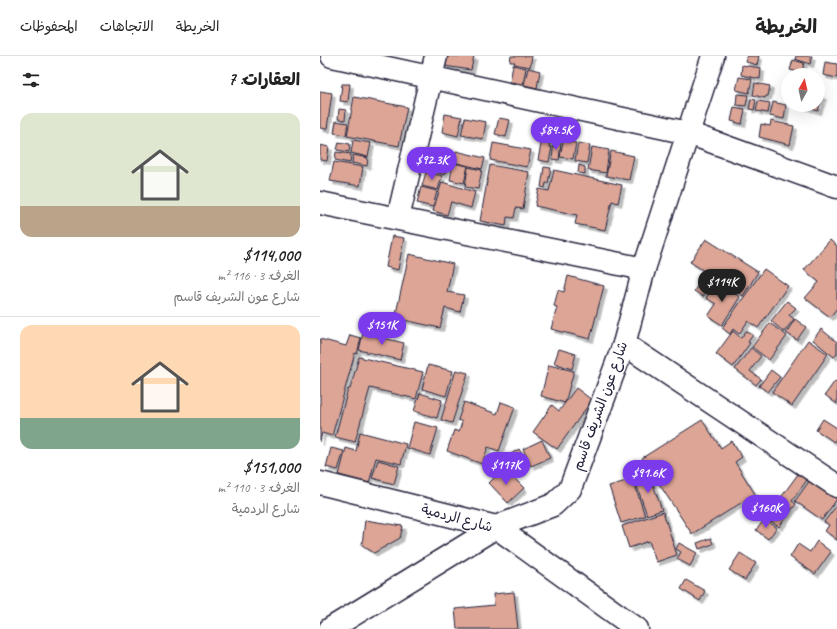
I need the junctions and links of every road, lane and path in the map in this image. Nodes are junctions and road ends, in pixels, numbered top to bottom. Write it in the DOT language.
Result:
graph roads {
  1 [pos="332,56"];
  2 [pos="436,56"];
  3 [pos="713,56"];
  4 [pos="431,78"];
  5 [pos="688,133"];
  6 [pos="837,187"];
  7 [pos="320,203"];
  8 [pos="398,218"];
  9 [pos="644,269"];
  10 [pos="624,344"];
  11 [pos="320,483"];
  12 [pos="837,486"];
  13 [pos="496,527"];
  14 [pos="330,629"];
  15 [pos="637,629"];
  1 -- 4 [label="street"];
  2 -- 4 [label="street"];
  3 -- 5 [label="street, شارع عون الشريف قاسم"];
  4 -- 5 [label="street"];
  4 -- 8 [label="street"];
  5 -- 6 [label="street"];
  5 -- 9 [label="street, شارع عون الشريف قاسم"];
  7 -- 8 [label="street"];
  8 -- 9 [label="street"];
  9 -- 10 [label="street, شارع عون الشريف قاسم"];
  10 -- 12 [label="street"];
  10 -- 13 [label="street, شارع عون الشريف قاسم"];
  11 -- 13 [label="street, شارع الردمية"];
  13 -- 14 [label="street, شارع عون الشريف قاسم"];
  13 -- 15 [label="street, شارع الردمية"];
}
